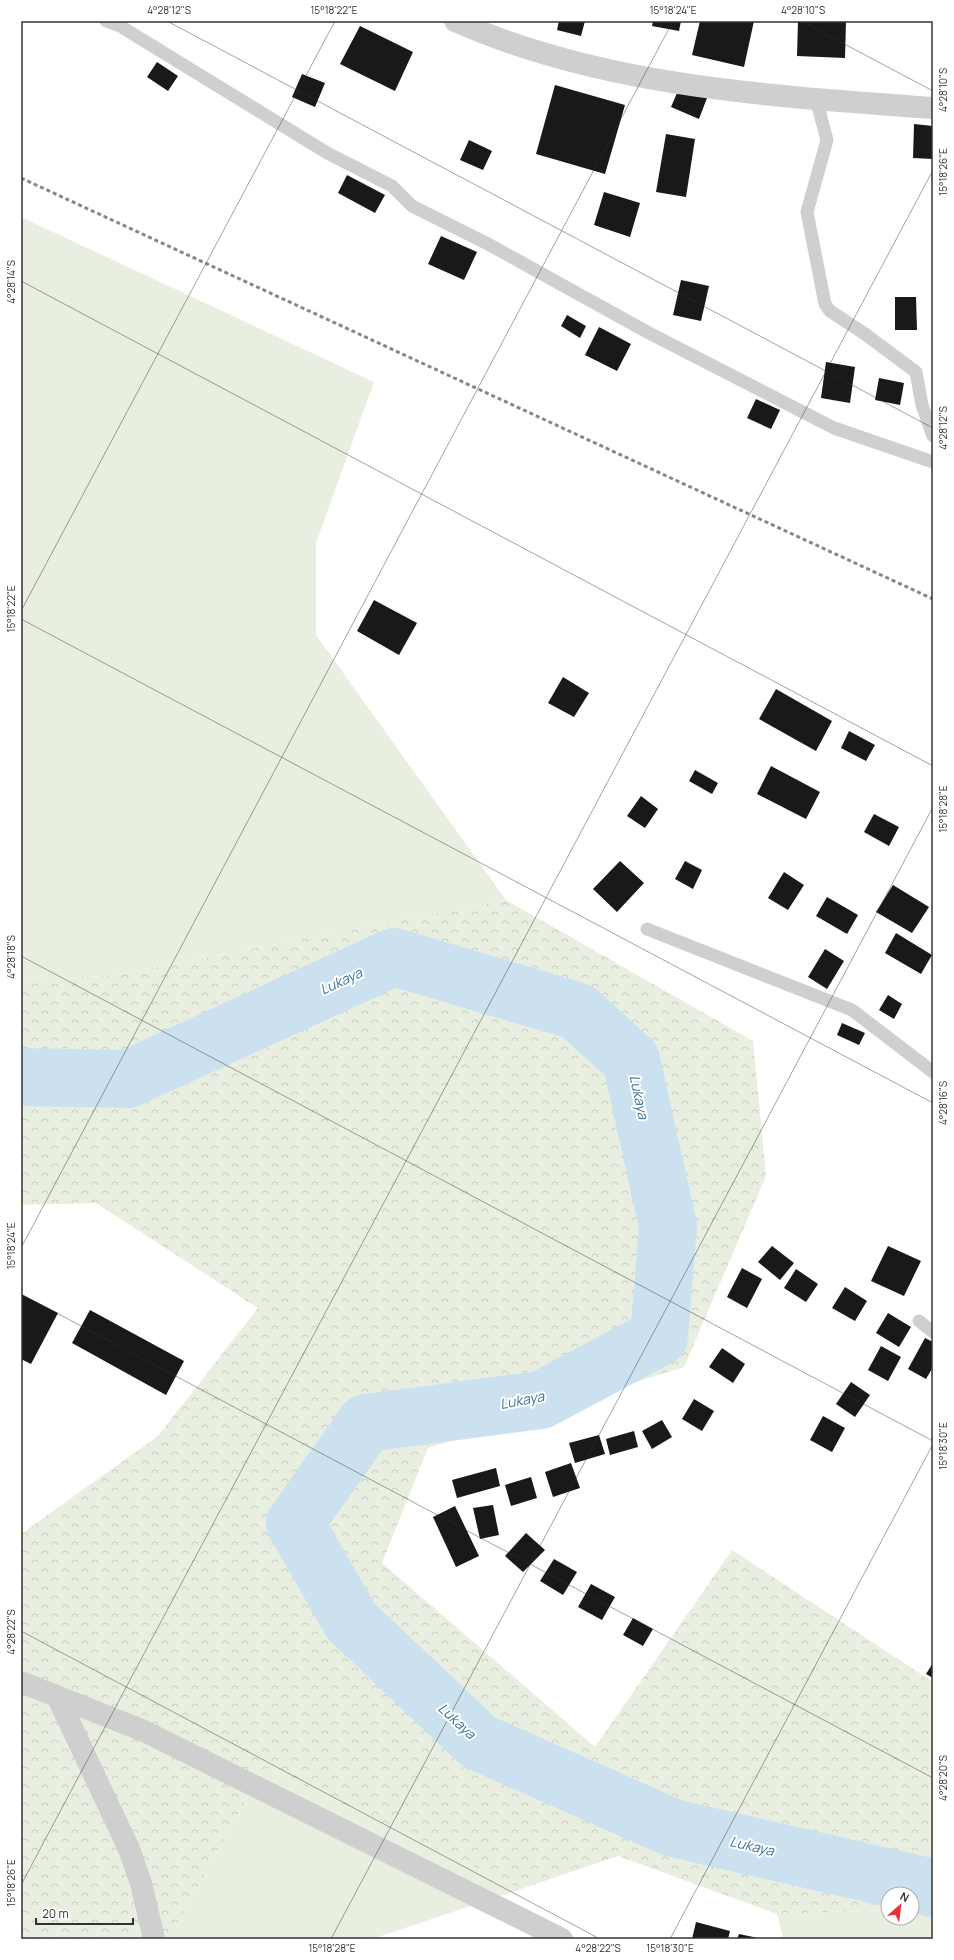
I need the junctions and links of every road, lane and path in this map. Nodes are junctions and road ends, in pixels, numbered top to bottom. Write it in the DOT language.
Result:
graph roads {
  1 [pos="106,21"];
  2 [pos="455,21"];
  3 [pos="816,99"];
  4 [pos="933,108"];
  5 [pos="933,436"];
  6 [pos="933,462"];
  7 [pos="647,929"];
  8 [pos="933,1072"];
  9 [pos="919,1321"];
  10 [pos="933,1332"];
  11 [pos="21,1682"];
  12 [pos="57,1696"];
  13 [pos="154,1939"];
  14 [pos="562,1939"];
  1 -- 6 [label="lane"];
  2 -- 3 [label="street"];
  3 -- 4 [label="street"];
  3 -- 5 [label="lane"];
  7 -- 8 [label="lane"];
  9 -- 10 [label="lane"];
  11 -- 12 [label="street"];
  12 -- 13 [label="street"];
  12 -- 14 [label="street"];
}
